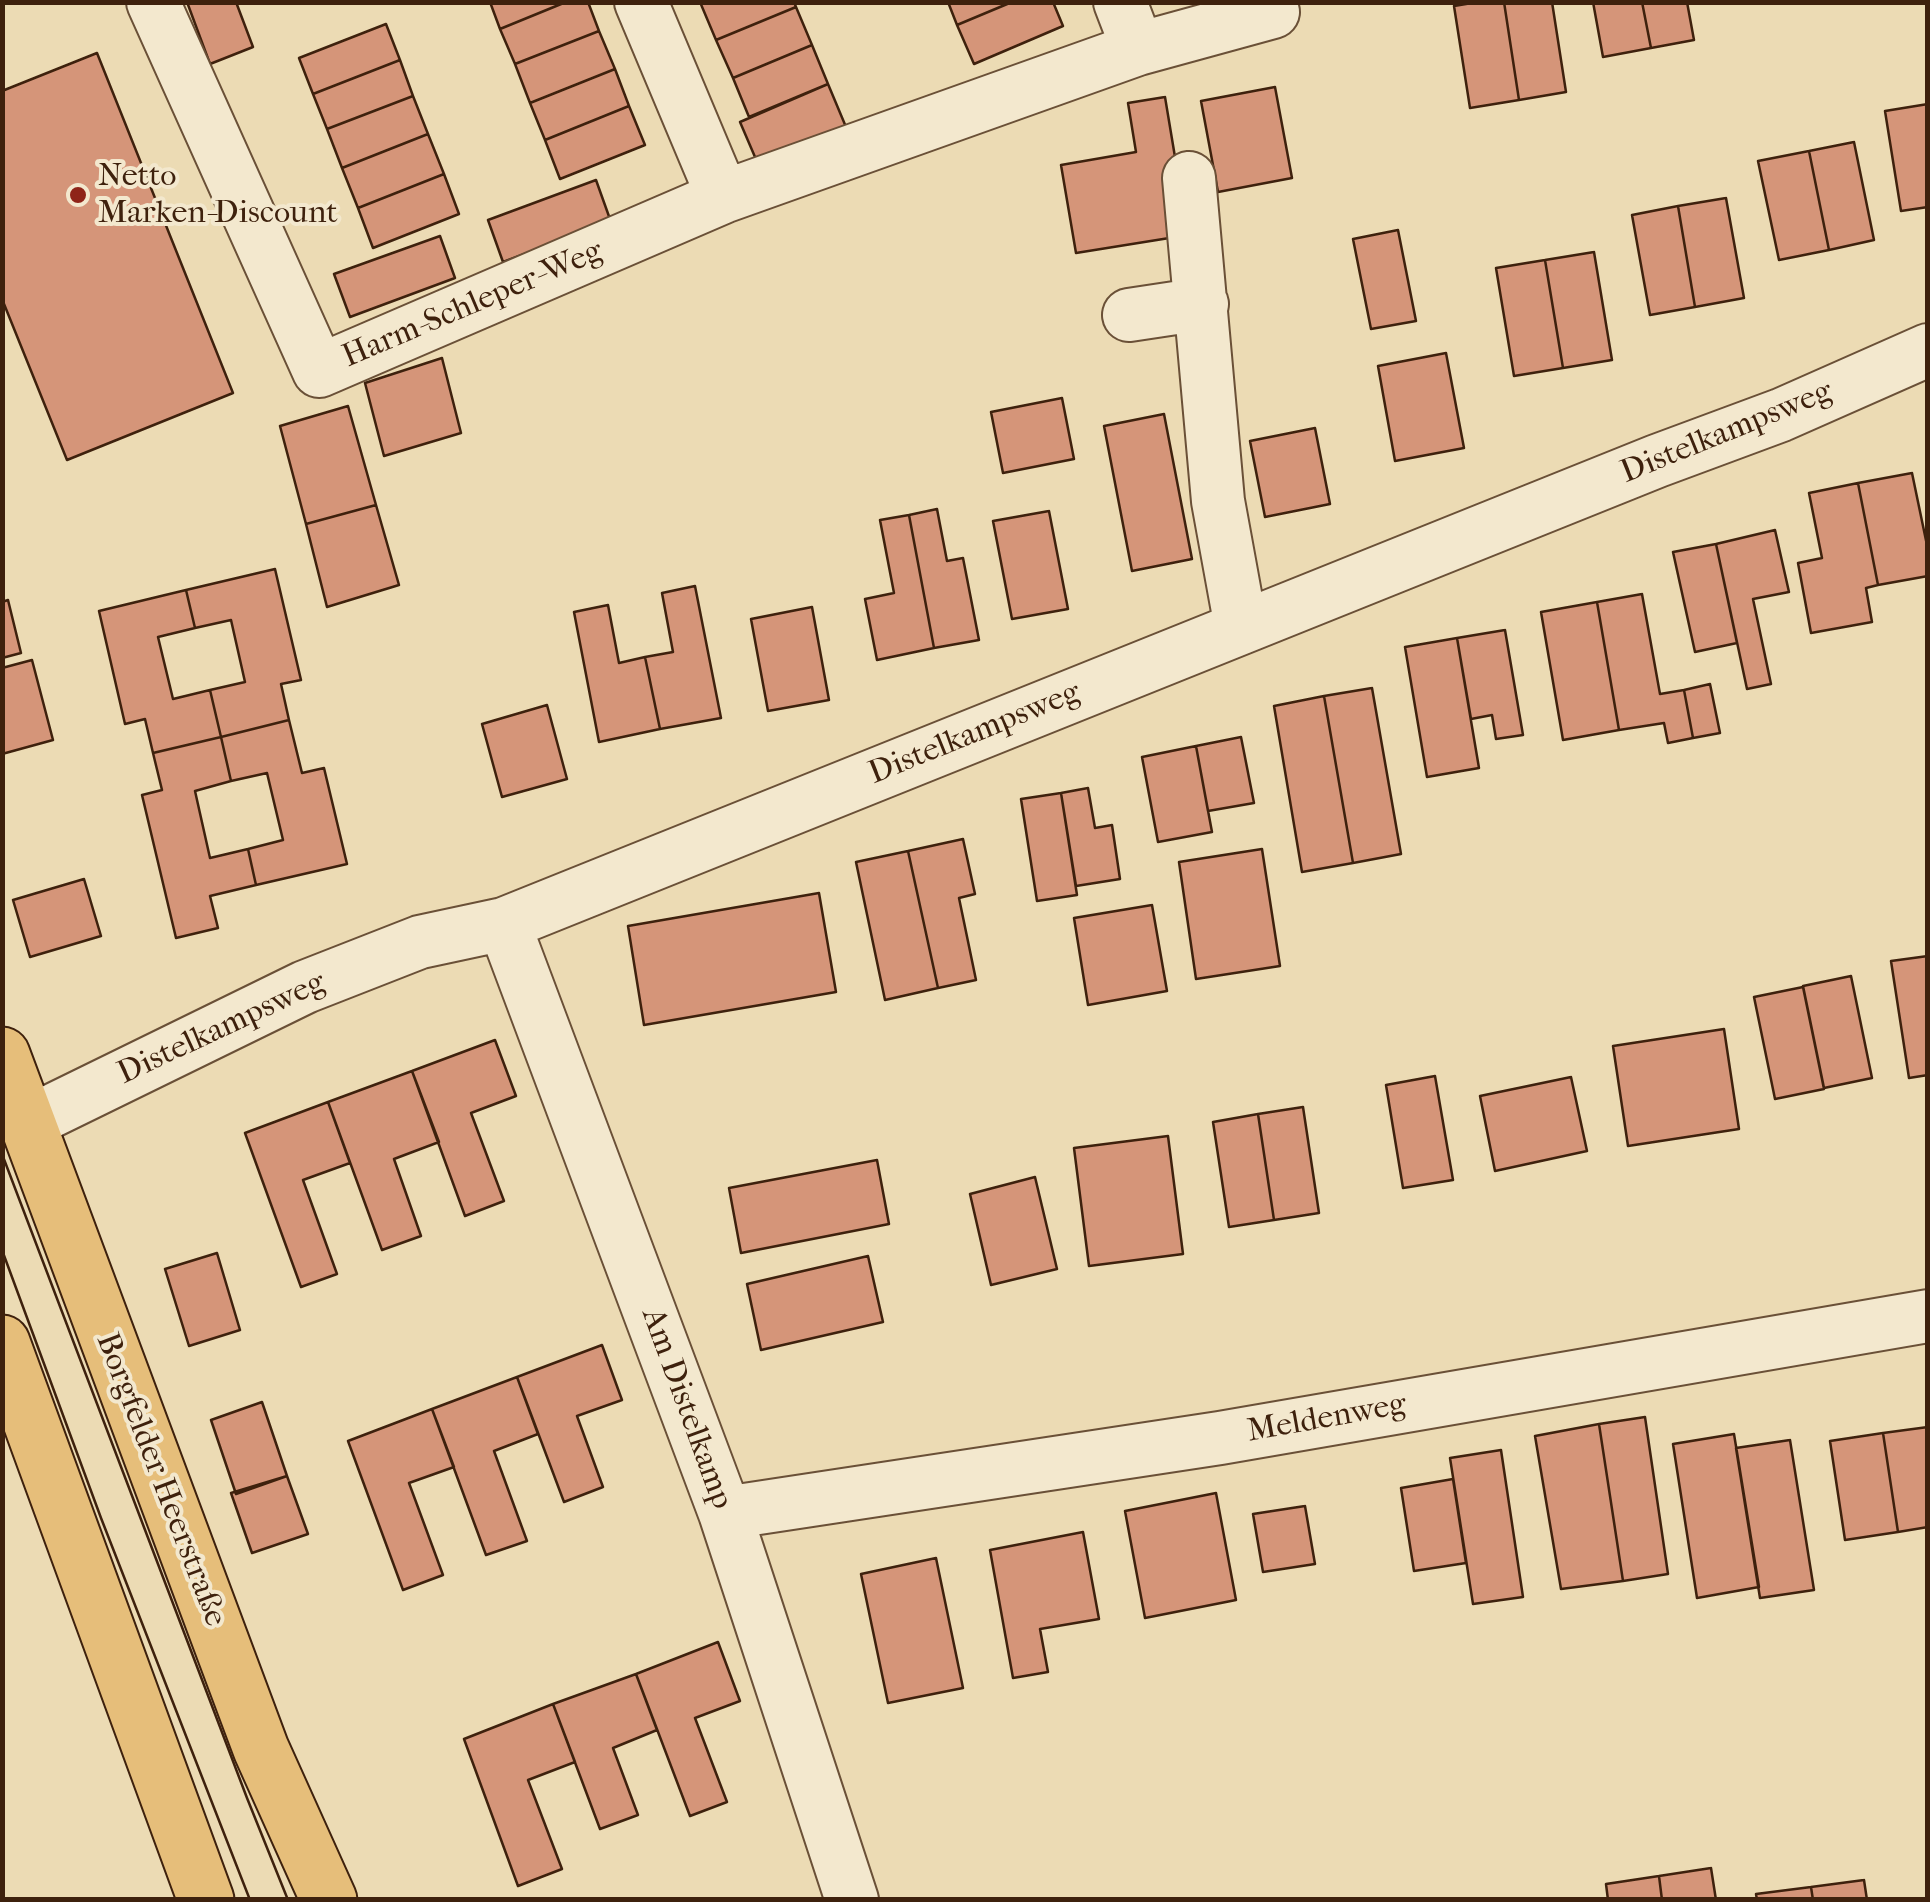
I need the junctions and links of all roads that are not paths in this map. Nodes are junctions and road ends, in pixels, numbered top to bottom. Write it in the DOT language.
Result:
graph roads {
  1 [pos="154,2"];
  2 [pos="642,2"];
  3 [pos="1273,12"];
  4 [pos="1129,26"];
  5 [pos="1189,178"];
  6 [pos="723,197"];
  7 [pos="1202,304"];
  8 [pos="1129,315"];
  9 [pos="1928,350"];
  10 [pos="1241,628"];
  11 [pos="504,924"];
  12 [pos="2,1055"];
  13 [pos="26,1123"];
  14 [pos="1928,1316"];
  15 [pos="2,1343"];
  16 [pos="725,1513"];
  17 [pos="321,1891"];
  18 [pos="206,1898"];
  19 [pos="852,1900"];
  1 -- 6 [label="street, Harm-Schleper-Weg"];
  2 -- 6 [label="street"];
  3 -- 4 [label="street, Harm-Schleper-Weg"];
  4 -- 6 [label="street, Harm-Schleper-Weg"];
  5 -- 7 [label="street"];
  7 -- 8 [label="street"];
  7 -- 10 [label="street"];
  9 -- 10 [label="street, Distelkampsweg"];
  10 -- 11 [label="street, Distelkampsweg"];
  11 -- 13 [label="street, Distelkampsweg"];
  11 -- 16 [label="street, Am Distelkamp"];
  12 -- 13 [label="main road, Borgfelder Heerstraße"];
  13 -- 17 [label="main road, Borgfelder Heerstraße"];
  14 -- 16 [label="street, Meldenweg"];
  15 -- 18 [label="main road"];
  16 -- 19 [label="street, Am Distelkamp"];
}
